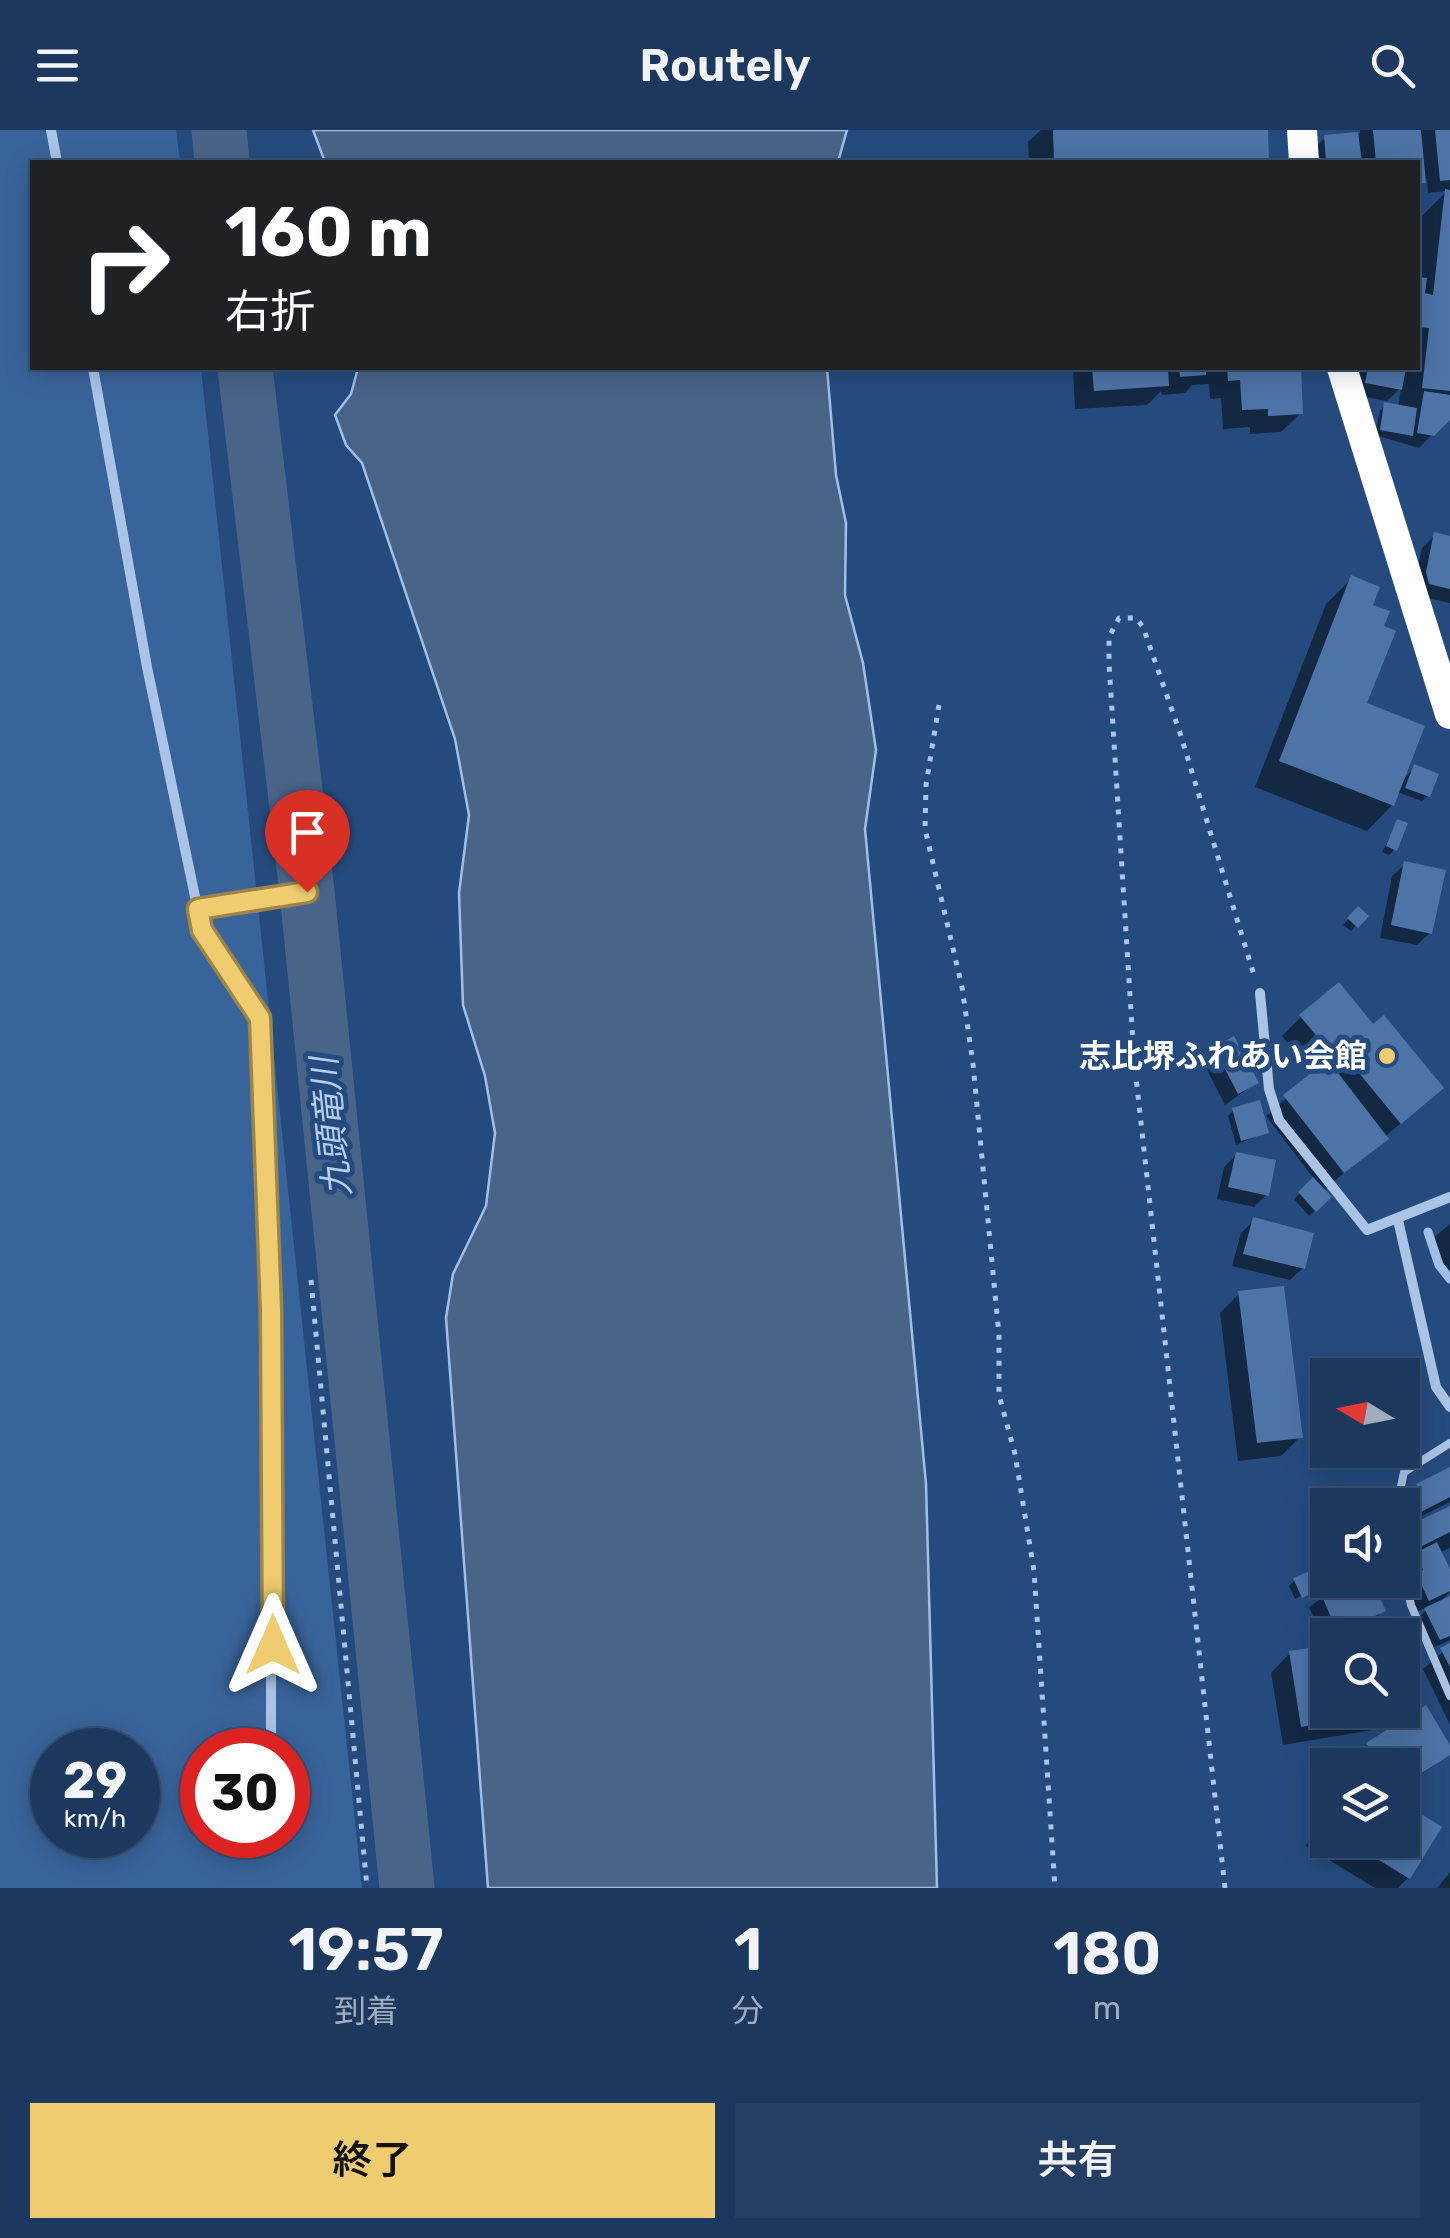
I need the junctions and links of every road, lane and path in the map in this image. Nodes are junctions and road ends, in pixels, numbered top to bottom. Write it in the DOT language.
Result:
graph roads {
  1 [pos="51,130"];
  2 [pos="1302,130"];
  3 [pos="56,160"];
  4 [pos="1304,160"];
  5 [pos="93,370"];
  6 [pos="1343,370"];
  7 [pos="939,705"];
  8 [pos="1450,714"];
  9 [pos="307,892"];
  10 [pos="198,909"];
  11 [pos="1260,993"];
  12 [pos="1450,1197"];
  13 [pos="1398,1220"];
  14 [pos="311,1280"];
  15 [pos="1450,1408"];
  16 [pos="1450,1444"];
  17 [pos="1401,1488"];
  18 [pos="1409,1598"];
  19 [pos="1450,1696"];
  20 [pos="270,1728"];
  21 [pos="367,1888"];
  22 [pos="1055,1888"];
  23 [pos="1225,1888"];
  1 -- 3 [label="street"];
  2 -- 4 [label="highway"];
  5 -- 10 [label="street"];
  6 -- 8 [label="highway"];
  7 -- 22 [label="path"];
  9 -- 10 [label="street"];
  10 -- 20 [label="street"];
  11 -- 13 [label="street"];
  11 -- 23 [label="path"];
  12 -- 13 [label="street"];
  13 -- 15 [label="street"];
  14 -- 21 [label="path"];
  16 -- 17 [label="lane"];
  18 -- 19 [label="lane"];
}
